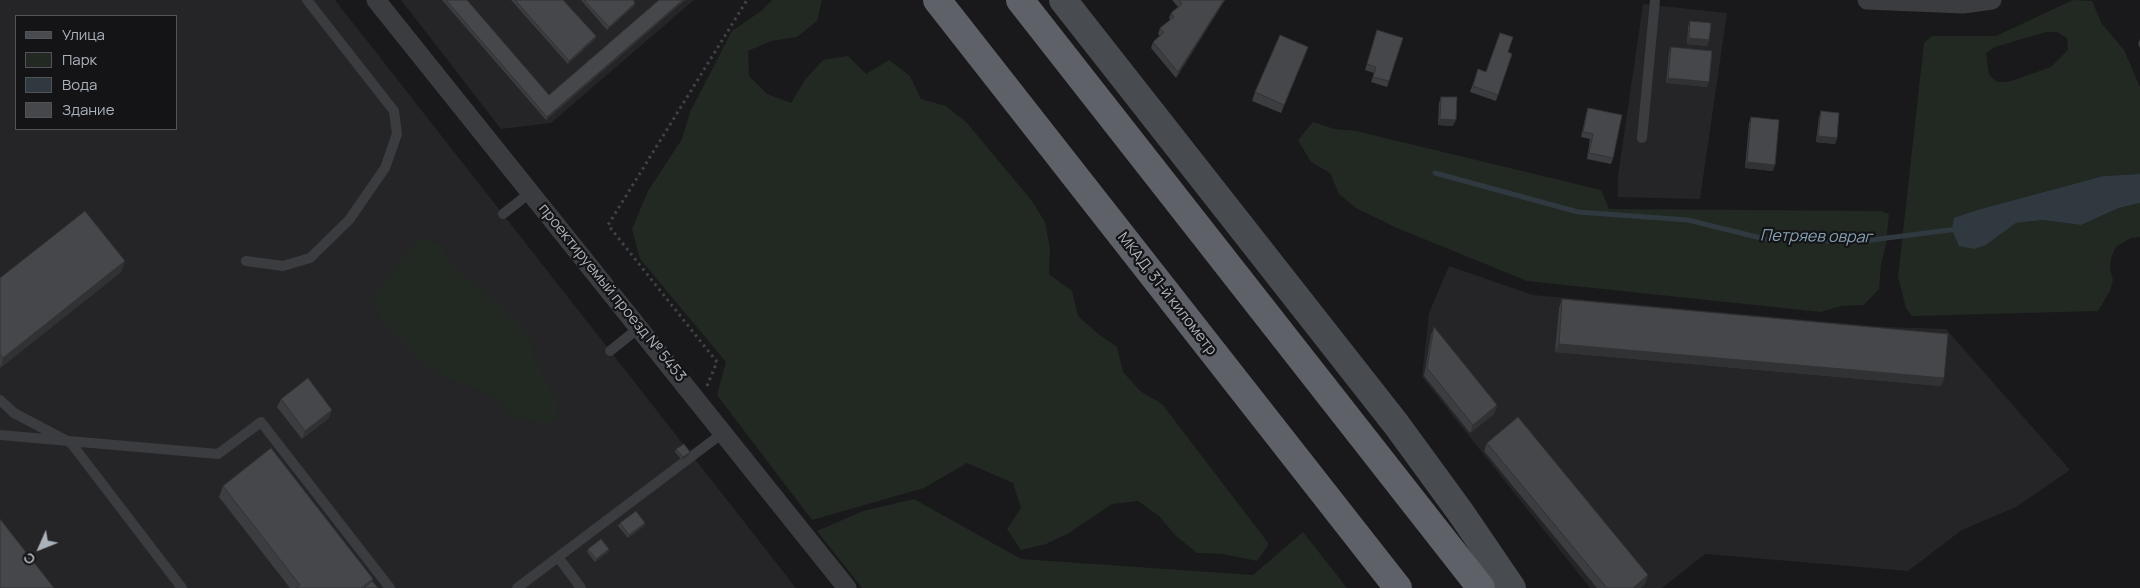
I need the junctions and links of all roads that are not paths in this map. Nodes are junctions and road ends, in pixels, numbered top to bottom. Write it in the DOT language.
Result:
graph roads {
  1 [pos="307,0"];
  2 [pos="376,0"];
  3 [pos="937,0"];
  4 [pos="1020,0"];
  5 [pos="1063,0"];
  6 [pos="1656,0"];
  7 [pos="1867,0"];
  8 [pos="1992,0"];
  9 [pos="1642,138"];
  10 [pos="531,192"];
  11 [pos="503,214"];
  12 [pos="246,261"];
  13 [pos="640,328"];
  14 [pos="610,351"];
  15 [pos="0,400"];
  16 [pos="724,432"];
  17 [pos="0,435"];
  18 [pos="71,443"];
  19 [pos="558,558"];
  20 [pos="182,588"];
  21 [pos="390,588"];
  22 [pos="517,588"];
  23 [pos="581,588"];
  24 [pos="847,588"];
  25 [pos="1398,588"];
  26 [pos="1481,588"];
  27 [pos="1512,588"];
  1 -- 12 [label="lane"];
  2 -- 10 [label="street, проектируемый проезд № 5453"];
  3 -- 25 [label="highway, МКАД, 31-й километр"];
  4 -- 26 [label="highway"];
  5 -- 27 [label="main road"];
  6 -- 9 [label="lane"];
  7 -- 8 [label="street"];
  10 -- 11 [label="lane"];
  10 -- 13 [label="street, проектируемый проезд № 5453"];
  13 -- 14 [label="lane"];
  13 -- 16 [label="street, проектируемый проезд № 5453"];
  15 -- 18 [label="lane"];
  16 -- 19 [label="lane"];
  16 -- 24 [label="street, проектируемый проезд № 5453"];
  17 -- 18 [label="lane"];
  18 -- 20 [label="lane"];
  18 -- 21 [label="lane"];
  19 -- 22 [label="lane"];
  19 -- 23 [label="lane"];
}
